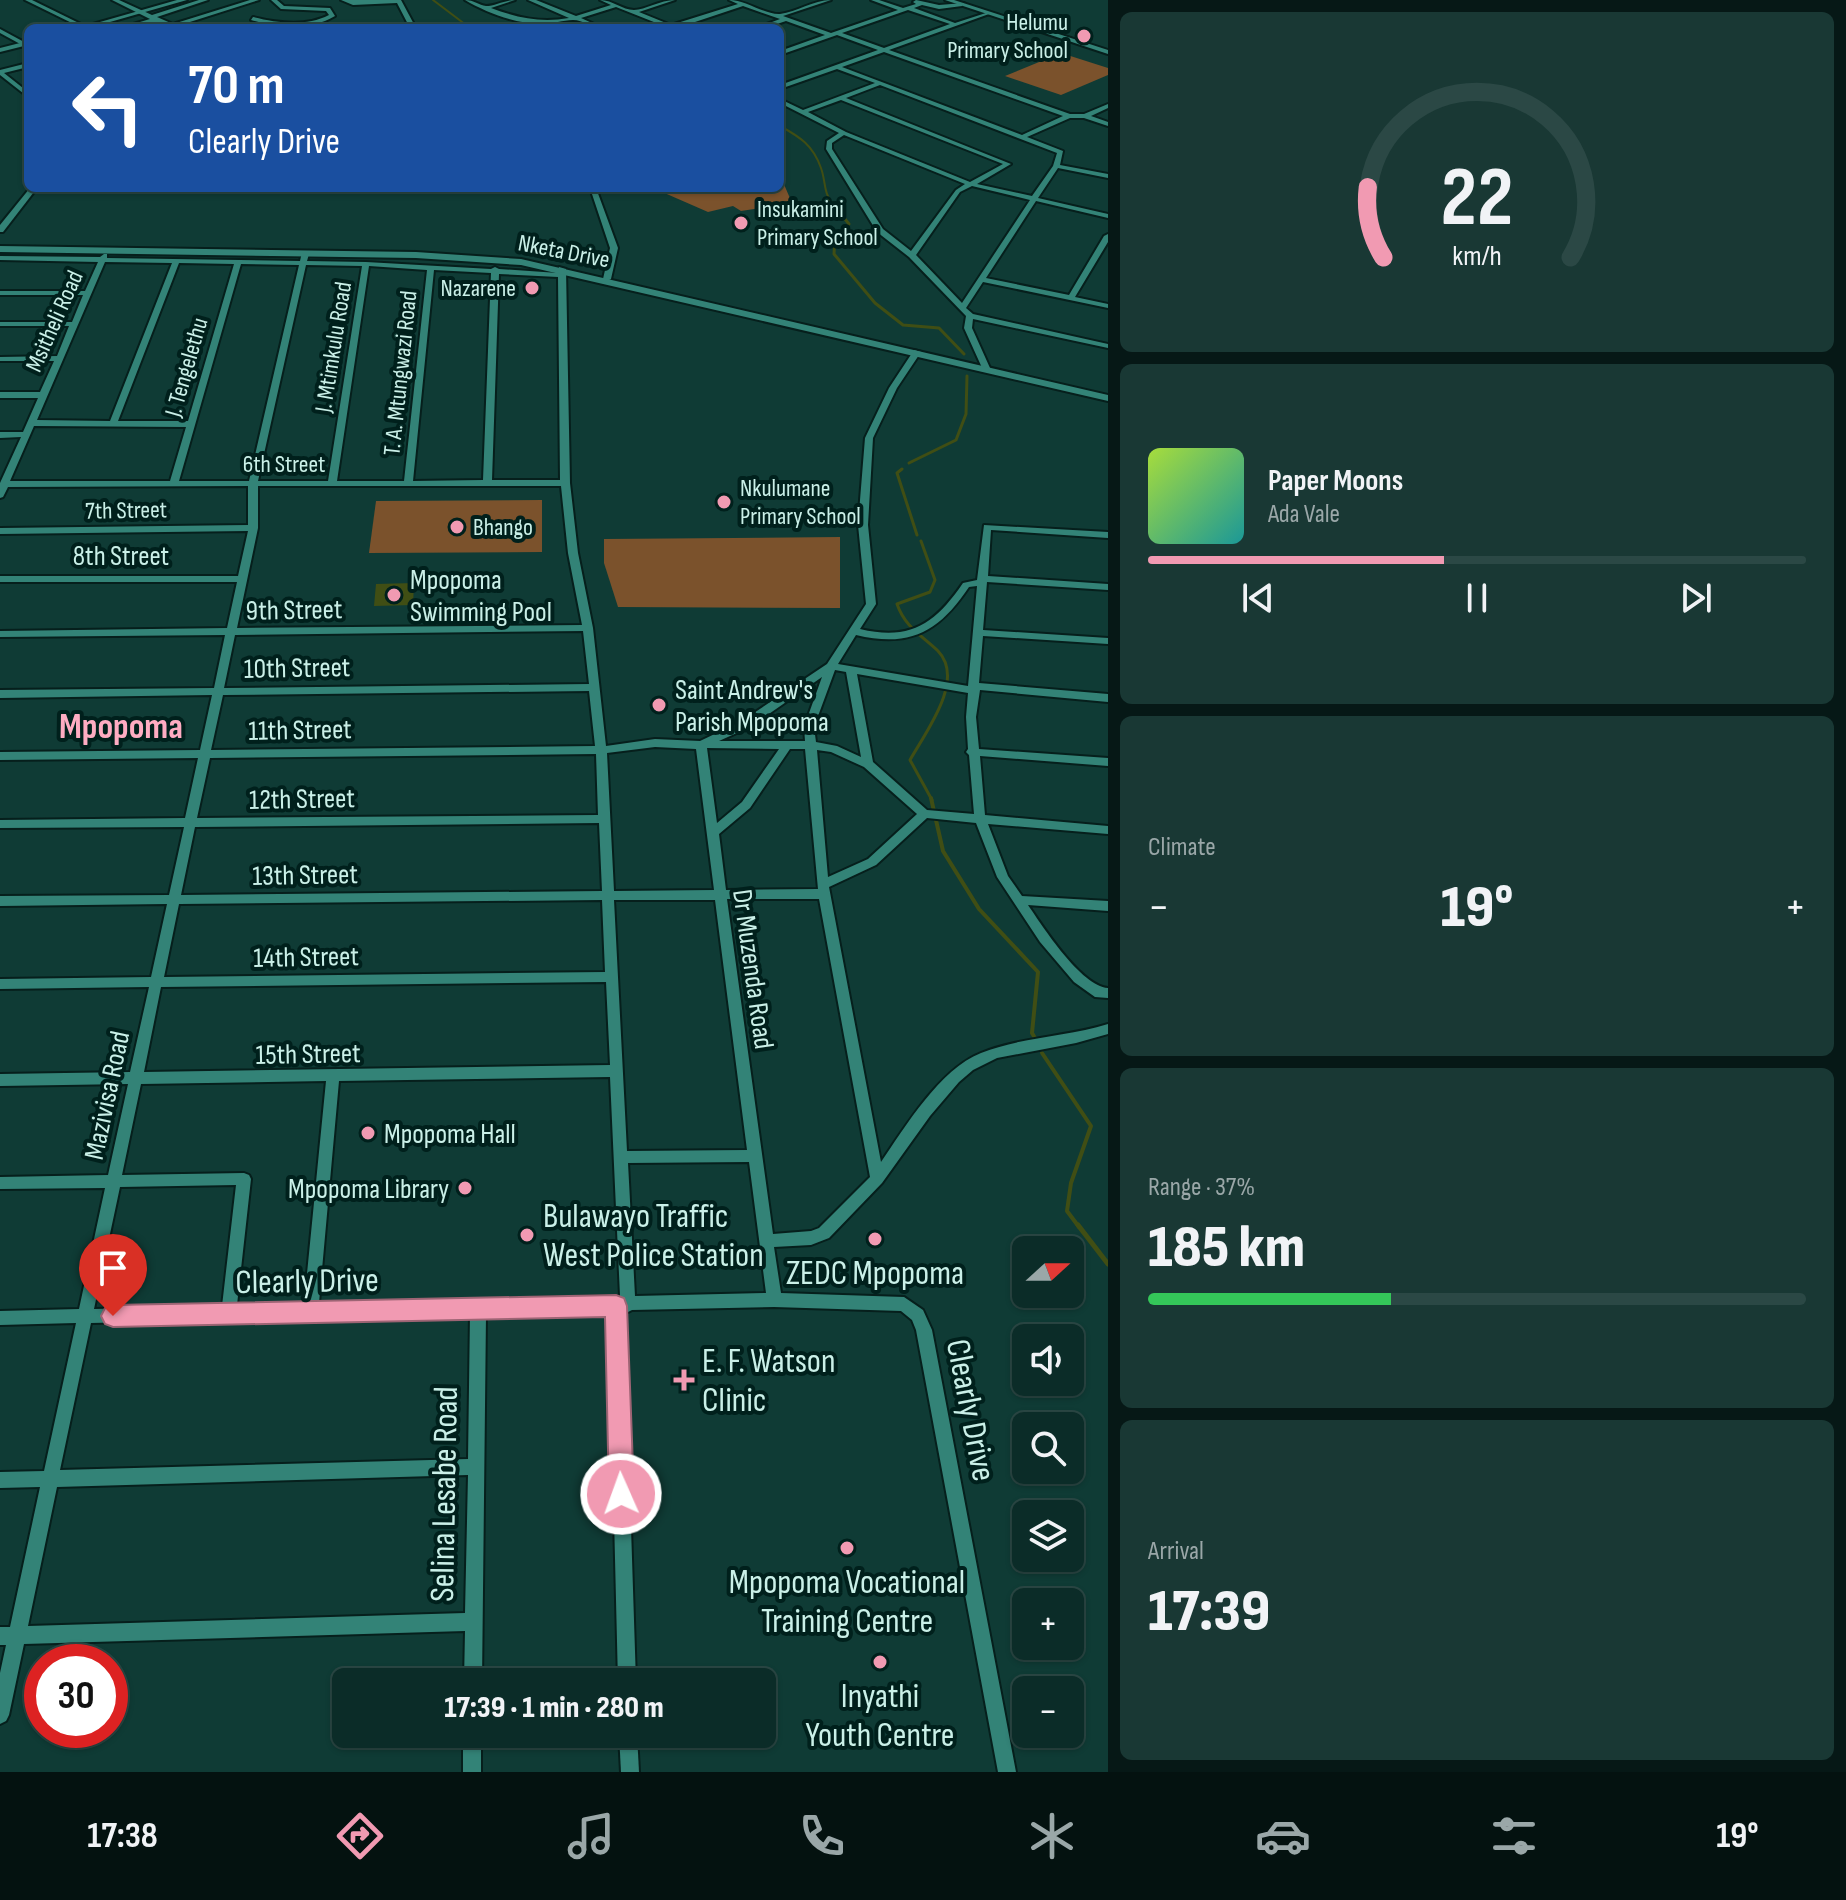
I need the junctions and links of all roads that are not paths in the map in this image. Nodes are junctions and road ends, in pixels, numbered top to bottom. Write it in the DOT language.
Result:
graph roads {
  1 [pos="28,0"];
  2 [pos="115,0"];
  3 [pos="184,0"];
  4 [pos="205,0"];
  5 [pos="256,0"];
  6 [pos="274,0"];
  7 [pos="310,0"];
  8 [pos="344,0"];
  9 [pos="468,0"];
  10 [pos="512,0"];
  11 [pos="531,0"];
  12 [pos="603,0"];
  13 [pos="672,0"];
  14 [pos="732,0"];
  15 [pos="796,0"];
  16 [pos="828,0"];
  17 [pos="874,0"];
  18 [pos="913,0"];
  19 [pos="948,0"];
  20 [pos="399,1"];
  21 [pos="196,3"];
  22 [pos="744,4"];
  23 [pos="920,4"];
  24 [pos="962,4"];
  25 [pos="616,5"];
  26 [pos="811,6"];
  27 [pos="310,8"];
  28 [pos="485,8"];
  29 [pos="295,9"];
  30 [pos="906,9"];
  31 [pos="140,12"];
  32 [pos="220,12"];
  33 [pos="633,12"];
  34 [pos="987,13"];
  35 [pos="778,16"];
  36 [pos="153,18"];
  37 [pos="253,19"];
  38 [pos="577,19"];
  39 [pos="786,19"];
  40 [pos="295,22"];
  41 [pos="75,24"];
  42 [pos="97,24"];
  43 [pos="138,24"];
  44 [pos="168,24"];
  45 [pos="185,24"];
  46 [pos="306,24"];
  47 [pos="313,24"];
  48 [pos="411,24"];
  49 [pos="590,24"];
  50 [pos="664,24"];
  51 [pos="681,24"];
  52 [pos="771,24"];
  53 [pos="954,24"];
  54 [pos="0,31"];
  55 [pos="833,34"];
  56 [pos="24,43"];
  57 [pos="24,44"];
  58 [pos="884,49"];
  59 [pos="0,50"];
  60 [pos="784,52"];
  61 [pos="1108,52"];
  62 [pos="24,66"];
  63 [pos="835,66"];
  64 [pos="0,72"];
  65 [pos="24,83"];
  66 [pos="881,83"];
  67 [pos="15,85"];
  68 [pos="784,85"];
  69 [pos="24,92"];
  70 [pos="841,98"];
  71 [pos="784,103"];
  72 [pos="1108,106"];
  73 [pos="803,112"];
  74 [pos="1069,116"];
  75 [pos="1085,116"];
  76 [pos="1108,124"];
  77 [pos="844,133"];
  78 [pos="1024,136"];
  79 [pos="1056,166"];
  80 [pos="1108,176"];
  81 [pos="970,184"];
  82 [pos="31,192"];
  83 [pos="594,192"];
  84 [pos="1033,201"];
  85 [pos="1108,216"];
  86 [pos="0,230"];
  87 [pos="1108,236"];
  88 [pos="0,249"];
  89 [pos="107,251"];
  90 [pos="912,255"];
  91 [pos="0,258"];
  92 [pos="304,258"];
  93 [pos="102,260"];
  94 [pos="176,261"];
  95 [pos="238,262"];
  96 [pos="366,264"];
  97 [pos="431,267"];
  98 [pos="495,269"];
  99 [pos="562,272"];
  100 [pos="607,279"];
  101 [pos="980,279"];
  102 [pos="0,293"];
  103 [pos="88,293"];
  104 [pos="1071,298"];
  105 [pos="1108,306"];
  106 [pos="963,307"];
  107 [pos="970,316"];
  108 [pos="0,324"];
  109 [pos="75,324"];
  110 [pos="1108,346"];
  111 [pos="917,352"];
  112 [pos="59,358"];
  113 [pos="0,359"];
  114 [pos="986,368"];
  115 [pos="0,395"];
  116 [pos="43,395"];
  117 [pos="1108,398"];
  118 [pos="32,423"];
  119 [pos="113,424"];
  120 [pos="190,424"];
  121 [pos="27,434"];
  122 [pos="0,435"];
  123 [pos="4,478"];
  124 [pos="332,483"];
  125 [pos="408,483"];
  126 [pos="487,483"];
  127 [pos="565,483"];
  128 [pos="174,484"];
  129 [pos="253,484"];
  130 [pos="0,495"];
  131 [pos="253,528"];
  132 [pos="0,531"];
  133 [pos="1108,535"];
  134 [pos="0,579"];
  135 [pos="242,579"];
  136 [pos="981,580"];
  137 [pos="1108,587"];
  138 [pos="588,628"];
  139 [pos="853,631"];
  140 [pos="979,633"];
  141 [pos="0,634"];
  142 [pos="230,634"];
  143 [pos="1108,641"];
  144 [pos="831,666"];
  145 [pos="851,671"];
  146 [pos="594,687"];
  147 [pos="975,689"];
  148 [pos="216,693"];
  149 [pos="0,694"];
  150 [pos="1108,698"];
  151 [pos="701,745"];
  152 [pos="787,745"];
  153 [pos="810,745"];
  154 [pos="601,750"];
  155 [pos="972,752"];
  156 [pos="204,754"];
  157 [pos="0,756"];
  158 [pos="1108,762"];
  159 [pos="868,764"];
  160 [pos="924,814"];
  161 [pos="604,819"];
  162 [pos="980,819"];
  163 [pos="190,823"];
  164 [pos="0,824"];
  165 [pos="1108,830"];
  166 [pos="712,833"];
  167 [pos="823,890"];
  168 [pos="610,895"];
  169 [pos="720,895"];
  170 [pos="173,899"];
  171 [pos="1020,900"];
  172 [pos="0,901"];
  173 [pos="1108,906"];
  174 [pos="613,977"];
  175 [pos="155,982"];
  176 [pos="0,984"];
  177 [pos="1108,993"];
  178 [pos="1108,1029"];
  179 [pos="617,1071"];
  180 [pos="333,1077"];
  181 [pos="0,1080"];
  182 [pos="135,1080"];
  183 [pos="756,1156"];
  184 [pos="622,1157"];
  185 [pos="877,1179"];
  186 [pos="112,1181"];
  187 [pos="0,1183"];
  188 [pos="766,1241"];
  189 [pos="774,1300"];
  190 [pos="622,1305"];
  191 [pos="478,1308"];
  192 [pos="229,1313"];
  193 [pos="311,1313"];
  194 [pos="84,1317"];
  195 [pos="0,1318"];
  196 [pos="476,1467"];
  197 [pos="51,1479"];
  198 [pos="0,1480"];
  199 [pos="473,1622"];
  200 [pos="9,1636"];
  201 [pos="473,1668"];
  202 [pos="627,1668"];
  203 [pos="0,1715"];
  204 [pos="472,1748"];
  205 [pos="629,1748"];
  206 [pos="472,1772"];
  207 [pos="630,1772"];
  208 [pos="1007,1772"];
  1 -- 41 [label="street"];
  2 -- 31 [label="street"];
  3 -- 31 [label="street"];
  4 -- 21 [label="street"];
  5 -- 32 [label="street"];
  6 -- 29 [label="street"];
  7 -- 27 [label="street"];
  8 -- 20 [label="street"];
  9 -- 28 [label="street"];
  10 -- 28 [label="street"];
  11 -- 38 [label="street"];
  12 -- 25 [label="street"];
  13 -- 33 [label="street"];
  14 -- 22 [label="street"];
  15 -- 26 [label="street"];
  16 -- 26 [label="street"];
  17 -- 30 [label="street"];
  18 -- 23 [label="street"];
  19 -- 24 [label="street"];
  20 -- 48 [label="street"];
  21 -- 32 [label="street"];
  21 -- 36 [label="street"];
  22 -- 35 [label="street"];
  22 -- 51 [label="street"];
  23 -- 24 [label="street"];
  23 -- 30 [label="street"];
  24 -- 34 [label="street"];
  25 -- 33 [label="street"];
  25 -- 38 [label="street"];
  26 -- 35 [label="street"];
  27 -- 29 [label="street"];
  27 -- 47 [label="street"];
  28 -- 38 [label="street"];
  29 -- 40 [label="street"];
  30 -- 53 [label="street"];
  30 -- 55 [label="street"];
  31 -- 36 [label="street"];
  31 -- 42 [label="street"];
  32 -- 45 [label="street"];
  33 -- 50 [label="street"];
  34 -- 53 [label="street"];
  34 -- 61 [label="street"];
  35 -- 39 [label="street"];
  36 -- 43 [label="street"];
  36 -- 44 [label="street"];
  37 -- 40 [label="street"];
  38 -- 49 [label="street"];
  39 -- 52 [label="street"];
  39 -- 55 [label="street"];
  40 -- 46 [label="street"];
  53 -- 58 [label="street"];
  54 -- 56 [label="street"];
  55 -- 58 [label="street"];
  55 -- 60 [label="street"];
  57 -- 59 [label="street"];
  58 -- 63 [label="street"];
  58 -- 74 [label="street"];
  62 -- 64 [label="street"];
  63 -- 66 [label="street"];
  63 -- 68 [label="street"];
  64 -- 67 [label="street"];
  65 -- 67 [label="street"];
  66 -- 70 [label="street"];
  66 -- 78 [label="street"];
  67 -- 69 [label="street"];
  70 -- 73 [label="street"];
  70 -- 81 [label="street"];
  71 -- 73 [label="street"];
  72 -- 75 [label="street"];
  73 -- 77 [label="street"];
  74 -- 75 [label="street"];
  74 -- 78 [label="street"];
  75 -- 76 [label="street"];
  77 -- 81 [label="street"];
  77 -- 90 [label="street"];
  78 -- 79 [label="street"];
  79 -- 80 [label="street"];
  79 -- 84 [label="street"];
  81 -- 84 [label="street"];
  81 -- 90 [label="street"];
  82 -- 86 [label="street"];
  83 -- 100 [label="street"];
  84 -- 85 [label="street"];
  84 -- 101 [label="street"];
  87 -- 104 [label="street"];
  88 -- 89 [label="street, Nketa Drive"];
  89 -- 92 [label="street, Nketa Drive"];
  89 -- 93 [label="street, Msitheli Road"];
  90 -- 106 [label="street"];
  91 -- 93 [label="street"];
  92 -- 95 [label="street"];
  92 -- 96 [label="street"];
  92 -- 99 [label="street, Nketa Drive"];
  92 -- 129 [label="street, Mazivisa Road"];
  93 -- 94 [label="street"];
  93 -- 103 [label="street, Msitheli Road"];
  94 -- 95 [label="street"];
  94 -- 119 [label="street"];
  95 -- 120 [label="street, J. Tengelethu"];
  96 -- 97 [label="street"];
  96 -- 124 [label="street, J. Mtimkulu Road"];
  97 -- 98 [label="street"];
  97 -- 125 [label="street, T. A. Mtungwazi Road"];
  98 -- 99 [label="street"];
  98 -- 126 [label="street"];
  99 -- 100 [label="street, Nketa Drive"];
  99 -- 127 [label="street"];
  100 -- 111 [label="street, Nketa Drive"];
  101 -- 104 [label="street"];
  101 -- 106 [label="street"];
  102 -- 103 [label="street"];
  103 -- 109 [label="street, Msitheli Road"];
  104 -- 105 [label="street"];
  106 -- 107 [label="street"];
  107 -- 110 [label="street"];
  107 -- 114 [label="street"];
  108 -- 109 [label="street"];
  109 -- 112 [label="street, Msitheli Road"];
  111 -- 114 [label="street, Nketa Drive"];
  111 -- 139 [label="street"];
  112 -- 113 [label="street"];
  112 -- 116 [label="street, Msitheli Road"];
  114 -- 117 [label="street, Nketa Drive"];
  115 -- 116 [label="street"];
  116 -- 118 [label="street, Msitheli Road"];
  118 -- 119 [label="street"];
  118 -- 121 [label="street, Msitheli Road"];
  119 -- 120 [label="street"];
  120 -- 128 [label="street, J. Tengelethu"];
  121 -- 122 [label="street"];
  121 -- 123 [label="street, Msitheli Road"];
  123 -- 128 [label="street, 6th Street"];
  123 -- 130 [label="street, Msitheli Road"];
  124 -- 125 [label="street, 6th Street"];
  124 -- 129 [label="street, 6th Street"];
  125 -- 126 [label="street, 6th Street"];
  126 -- 127 [label="street, 6th Street"];
  127 -- 138 [label="street"];
  128 -- 129 [label="street, 6th Street"];
  129 -- 131 [label="street, Mazivisa Road"];
  131 -- 132 [label="street, 7th Street"];
  131 -- 135 [label="street, Mazivisa Road"];
  133 -- 136 [label="street"];
  134 -- 135 [label="street, 8th Street"];
  135 -- 142 [label="street, Mazivisa Road"];
  136 -- 137 [label="street"];
  136 -- 139 [label="street"];
  136 -- 140 [label="street"];
  138 -- 142 [label="street, 9th Street"];
  138 -- 146 [label="street"];
  139 -- 144 [label="street"];
  140 -- 143 [label="street"];
  140 -- 147 [label="street"];
  141 -- 142 [label="street, 9th Street"];
  142 -- 148 [label="street, Mazivisa Road"];
  144 -- 145 [label="street"];
  144 -- 151 [label="street"];
  144 -- 153 [label="street"];
  145 -- 147 [label="street"];
  145 -- 159 [label="street"];
  146 -- 148 [label="street, 10th Street"];
  146 -- 154 [label="street"];
  147 -- 150 [label="street"];
  147 -- 155 [label="street"];
  148 -- 149 [label="street, 10th Street"];
  148 -- 156 [label="street, Mazivisa Road"];
  151 -- 152 [label="street"];
  151 -- 154 [label="street"];
  151 -- 166 [label="street, Dr Muzenda Road"];
  152 -- 153 [label="street"];
  152 -- 166 [label="street"];
  153 -- 159 [label="street"];
  153 -- 167 [label="street"];
  154 -- 156 [label="street, 11th Street"];
  154 -- 161 [label="street"];
  155 -- 158 [label="street"];
  155 -- 162 [label="street"];
  156 -- 157 [label="street, 11th Street"];
  156 -- 163 [label="street, Mazivisa Road"];
  159 -- 160 [label="street"];
  160 -- 162 [label="street"];
  160 -- 167 [label="street"];
  161 -- 163 [label="street, 12th Street"];
  161 -- 168 [label="street"];
  162 -- 165 [label="street"];
  162 -- 171 [label="street"];
  163 -- 164 [label="street, 12th Street"];
  163 -- 170 [label="street, Mazivisa Road"];
  166 -- 169 [label="street, Dr Muzenda Road"];
  167 -- 169 [label="street, 13th Street"];
  167 -- 185 [label="street"];
  168 -- 169 [label="street, 13th Street"];
  168 -- 170 [label="street, 13th Street"];
  168 -- 174 [label="street"];
  169 -- 183 [label="street, Dr Muzenda Road"];
  170 -- 172 [label="street, 13th Street"];
  170 -- 175 [label="street, Mazivisa Road"];
  171 -- 173 [label="street"];
  171 -- 177 [label="street"];
  174 -- 175 [label="street, 14th Street"];
  174 -- 179 [label="street"];
  175 -- 176 [label="street, 14th Street"];
  175 -- 182 [label="street, Mazivisa Road"];
  178 -- 185 [label="street"];
  179 -- 180 [label="street, 15th Street"];
  179 -- 184 [label="street"];
  180 -- 182 [label="street, 15th Street"];
  180 -- 193 [label="street"];
  181 -- 182 [label="street, 15th Street"];
  182 -- 186 [label="street, Mazivisa Road"];
  183 -- 184 [label="street"];
  183 -- 188 [label="street, Dr Muzenda Road"];
  184 -- 190 [label="street"];
  185 -- 188 [label="street"];
  186 -- 187 [label="street"];
  186 -- 192 [label="street"];
  186 -- 194 [label="street, Mazivisa Road"];
  188 -- 189 [label="street, Dr Muzenda Road"];
  189 -- 190 [label="street, Clearly Drive"];
  189 -- 208 [label="street, Clearly Drive"];
  190 -- 191 [label="street, Clearly Drive"];
  190 -- 202 [label="street"];
  191 -- 193 [label="street, Clearly Drive"];
  191 -- 196 [label="street, Selina Lesabe Road"];
  192 -- 193 [label="street, Clearly Drive"];
  192 -- 194 [label="street, Clearly Drive"];
  194 -- 195 [label="street, Clearly Drive"];
  194 -- 197 [label="street, Mazivisa Road"];
  196 -- 197 [label="street"];
  196 -- 199 [label="street, Selina Lesabe Road"];
  197 -- 198 [label="street"];
  197 -- 200 [label="street, Mazivisa Road"];
  199 -- 200 [label="street"];
  199 -- 201 [label="street, Selina Lesabe Road"];
  200 -- 203 [label="street, Mazivisa Road"];
  204 -- 206 [label="street"];
  205 -- 207 [label="street"];
}
